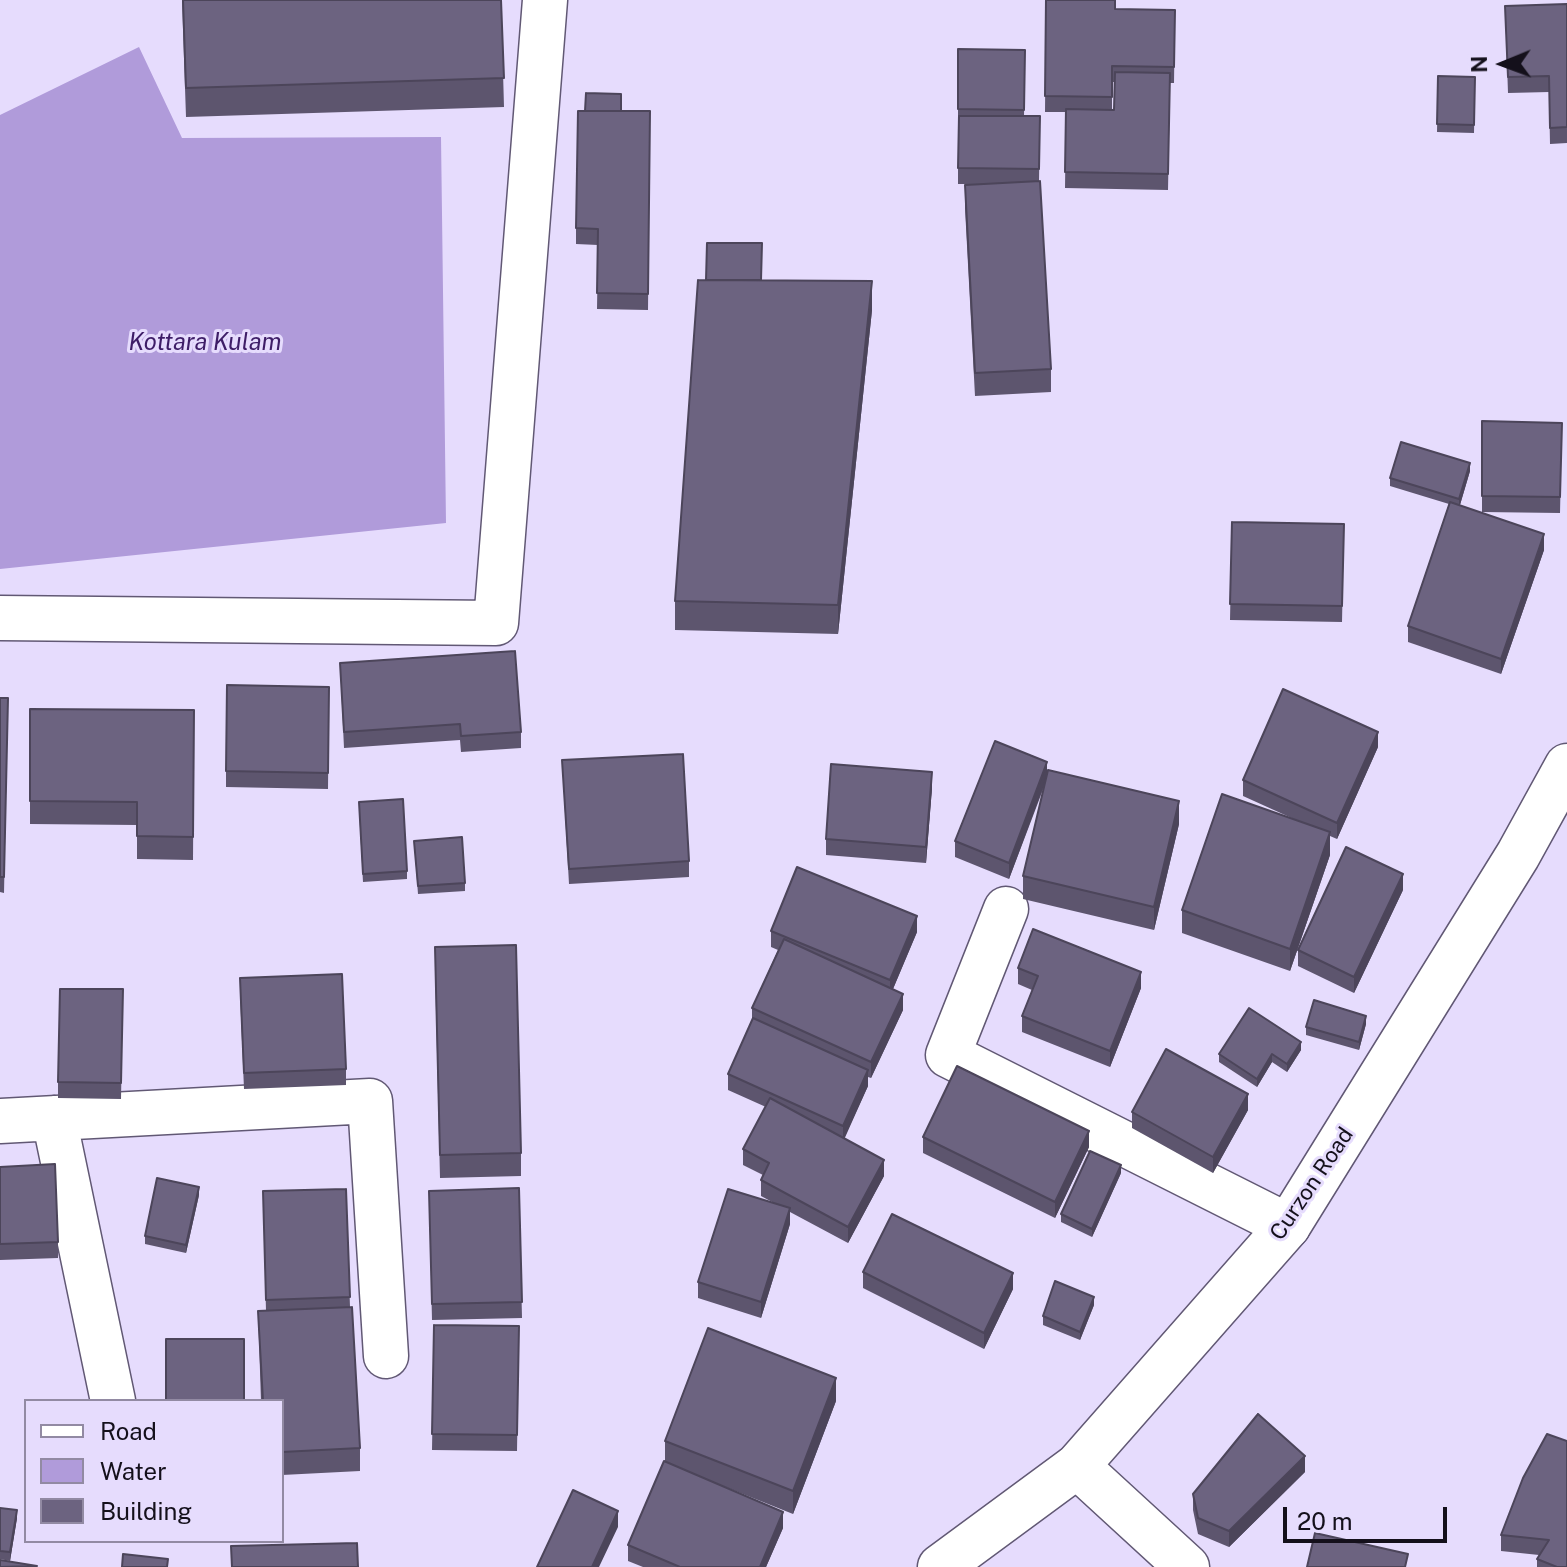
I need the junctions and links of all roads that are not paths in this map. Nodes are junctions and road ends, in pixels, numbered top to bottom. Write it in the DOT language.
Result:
graph roads {
  1 [pos="545,0"];
  2 [pos="0,618"];
  3 [pos="1567,766"];
  4 [pos="1006,909"];
  5 [pos="54,1118"];
  6 [pos="0,1121"];
  7 [pos="1288,1226"];
  8 [pos="386,1356"];
  9 [pos="113,1399"];
  10 [pos="1077,1466"];
  11 [pos="940,1567"];
  12 [pos="1187,1567"];
  1 -- 2 [label="street"];
  3 -- 7 [label="street, Curzon Road"];
  4 -- 7 [label="street"];
  5 -- 6 [label="street"];
  5 -- 8 [label="street"];
  5 -- 9 [label="street"];
  7 -- 10 [label="street, Curzon Road"];
  10 -- 11 [label="street, Curzon Road"];
  10 -- 12 [label="street"];
}
